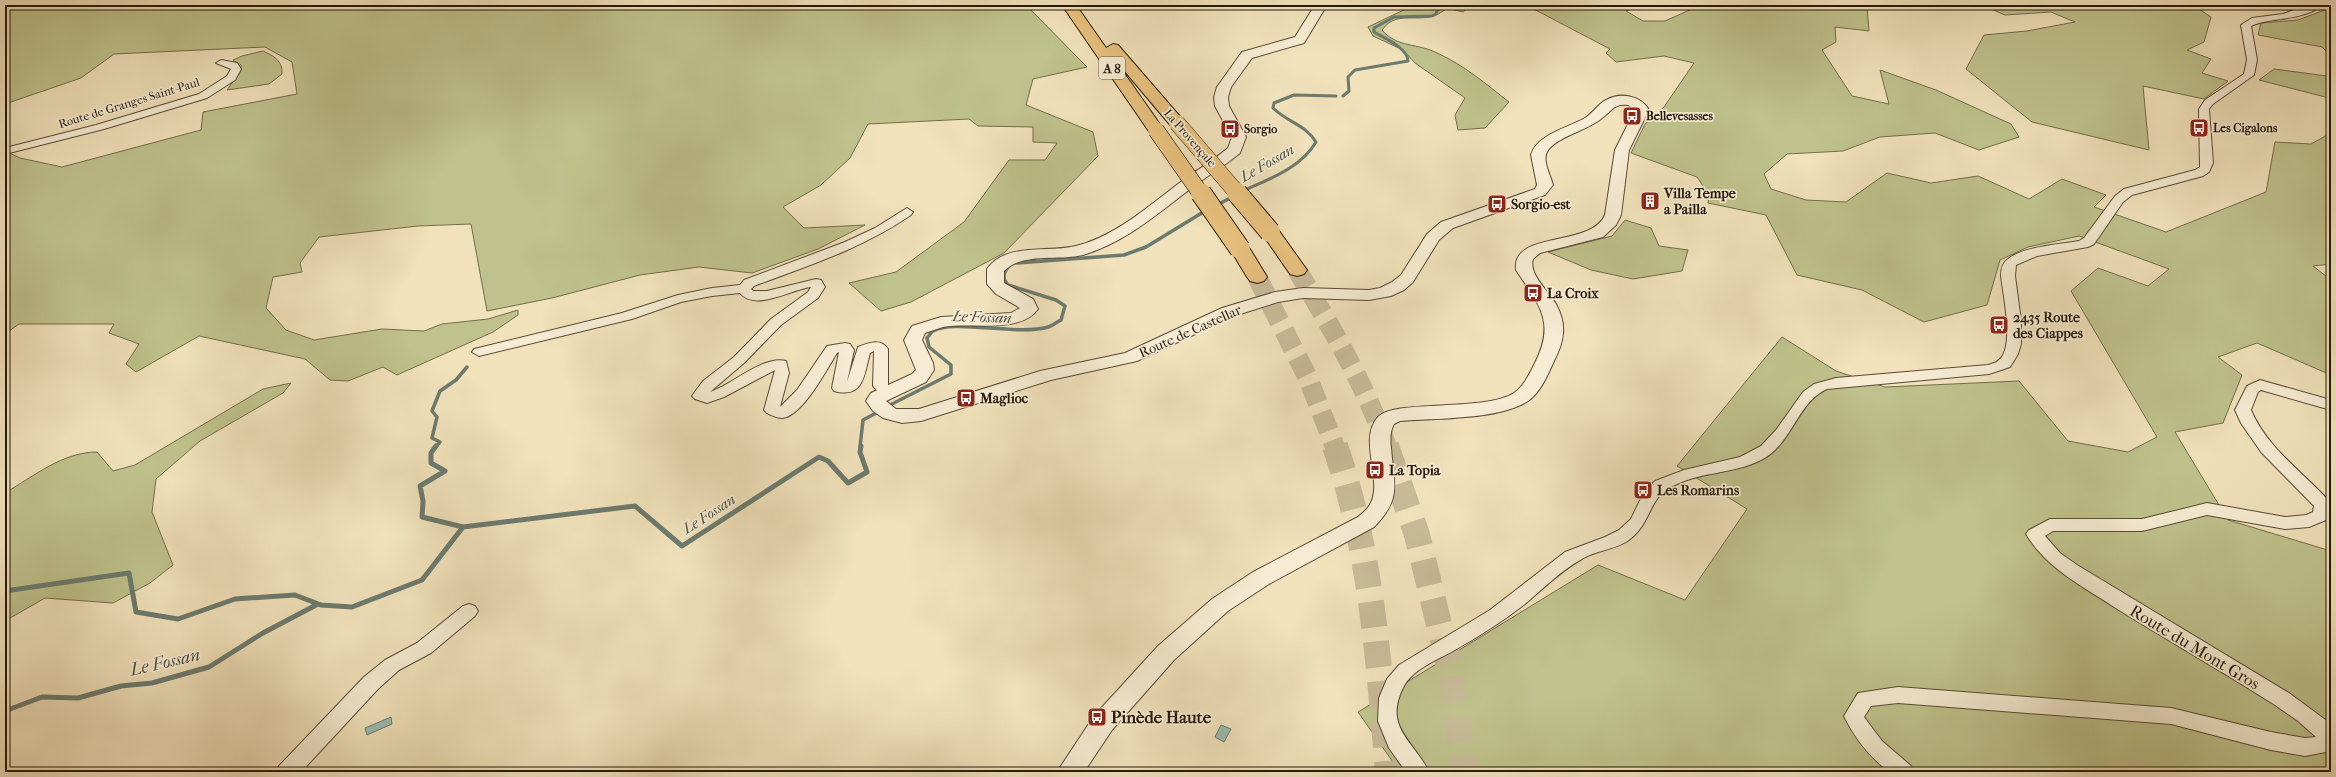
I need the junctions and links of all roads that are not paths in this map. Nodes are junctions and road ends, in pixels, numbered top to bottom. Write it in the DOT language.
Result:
graph roads {
  1 [pos="1069,5"];
  2 [pos="1083,5"];
  3 [pos="1321,5"];
  4 [pos="2316,5"];
  5 [pos="222,63"];
  6 [pos="5,151"];
  7 [pos="907,212"];
  8 [pos="1297,270"];
  9 [pos="1257,277"];
  10 [pos="744,289"];
  11 [pos="479,352"];
  12 [pos="884,404"];
  13 [pos="2331,405"];
  14 [pos="469,611"];
  15 [pos="286,772"];
  16 [pos="1070,772"];
  17 [pos="1419,772"];
  18 [pos="1904,772"];
  1 -- 9 [label="highway, La Provençale / A 8, bridge"];
  2 -- 8 [label="highway, La Provençale / A 8, bridge"];
  3 -- 12 [label="street"];
  4 -- 17 [label="street"];
  5 -- 6 [label="street, Route de Granges Saint-Paul"];
  7 -- 10 [label="street"];
  10 -- 11 [label="street"];
  10 -- 12 [label="street"];
  12 -- 16 [label="street, Route de Castellar"];
  13 -- 18 [label="street, Route du Mont Gros"];
  14 -- 15 [label="street"];
}
